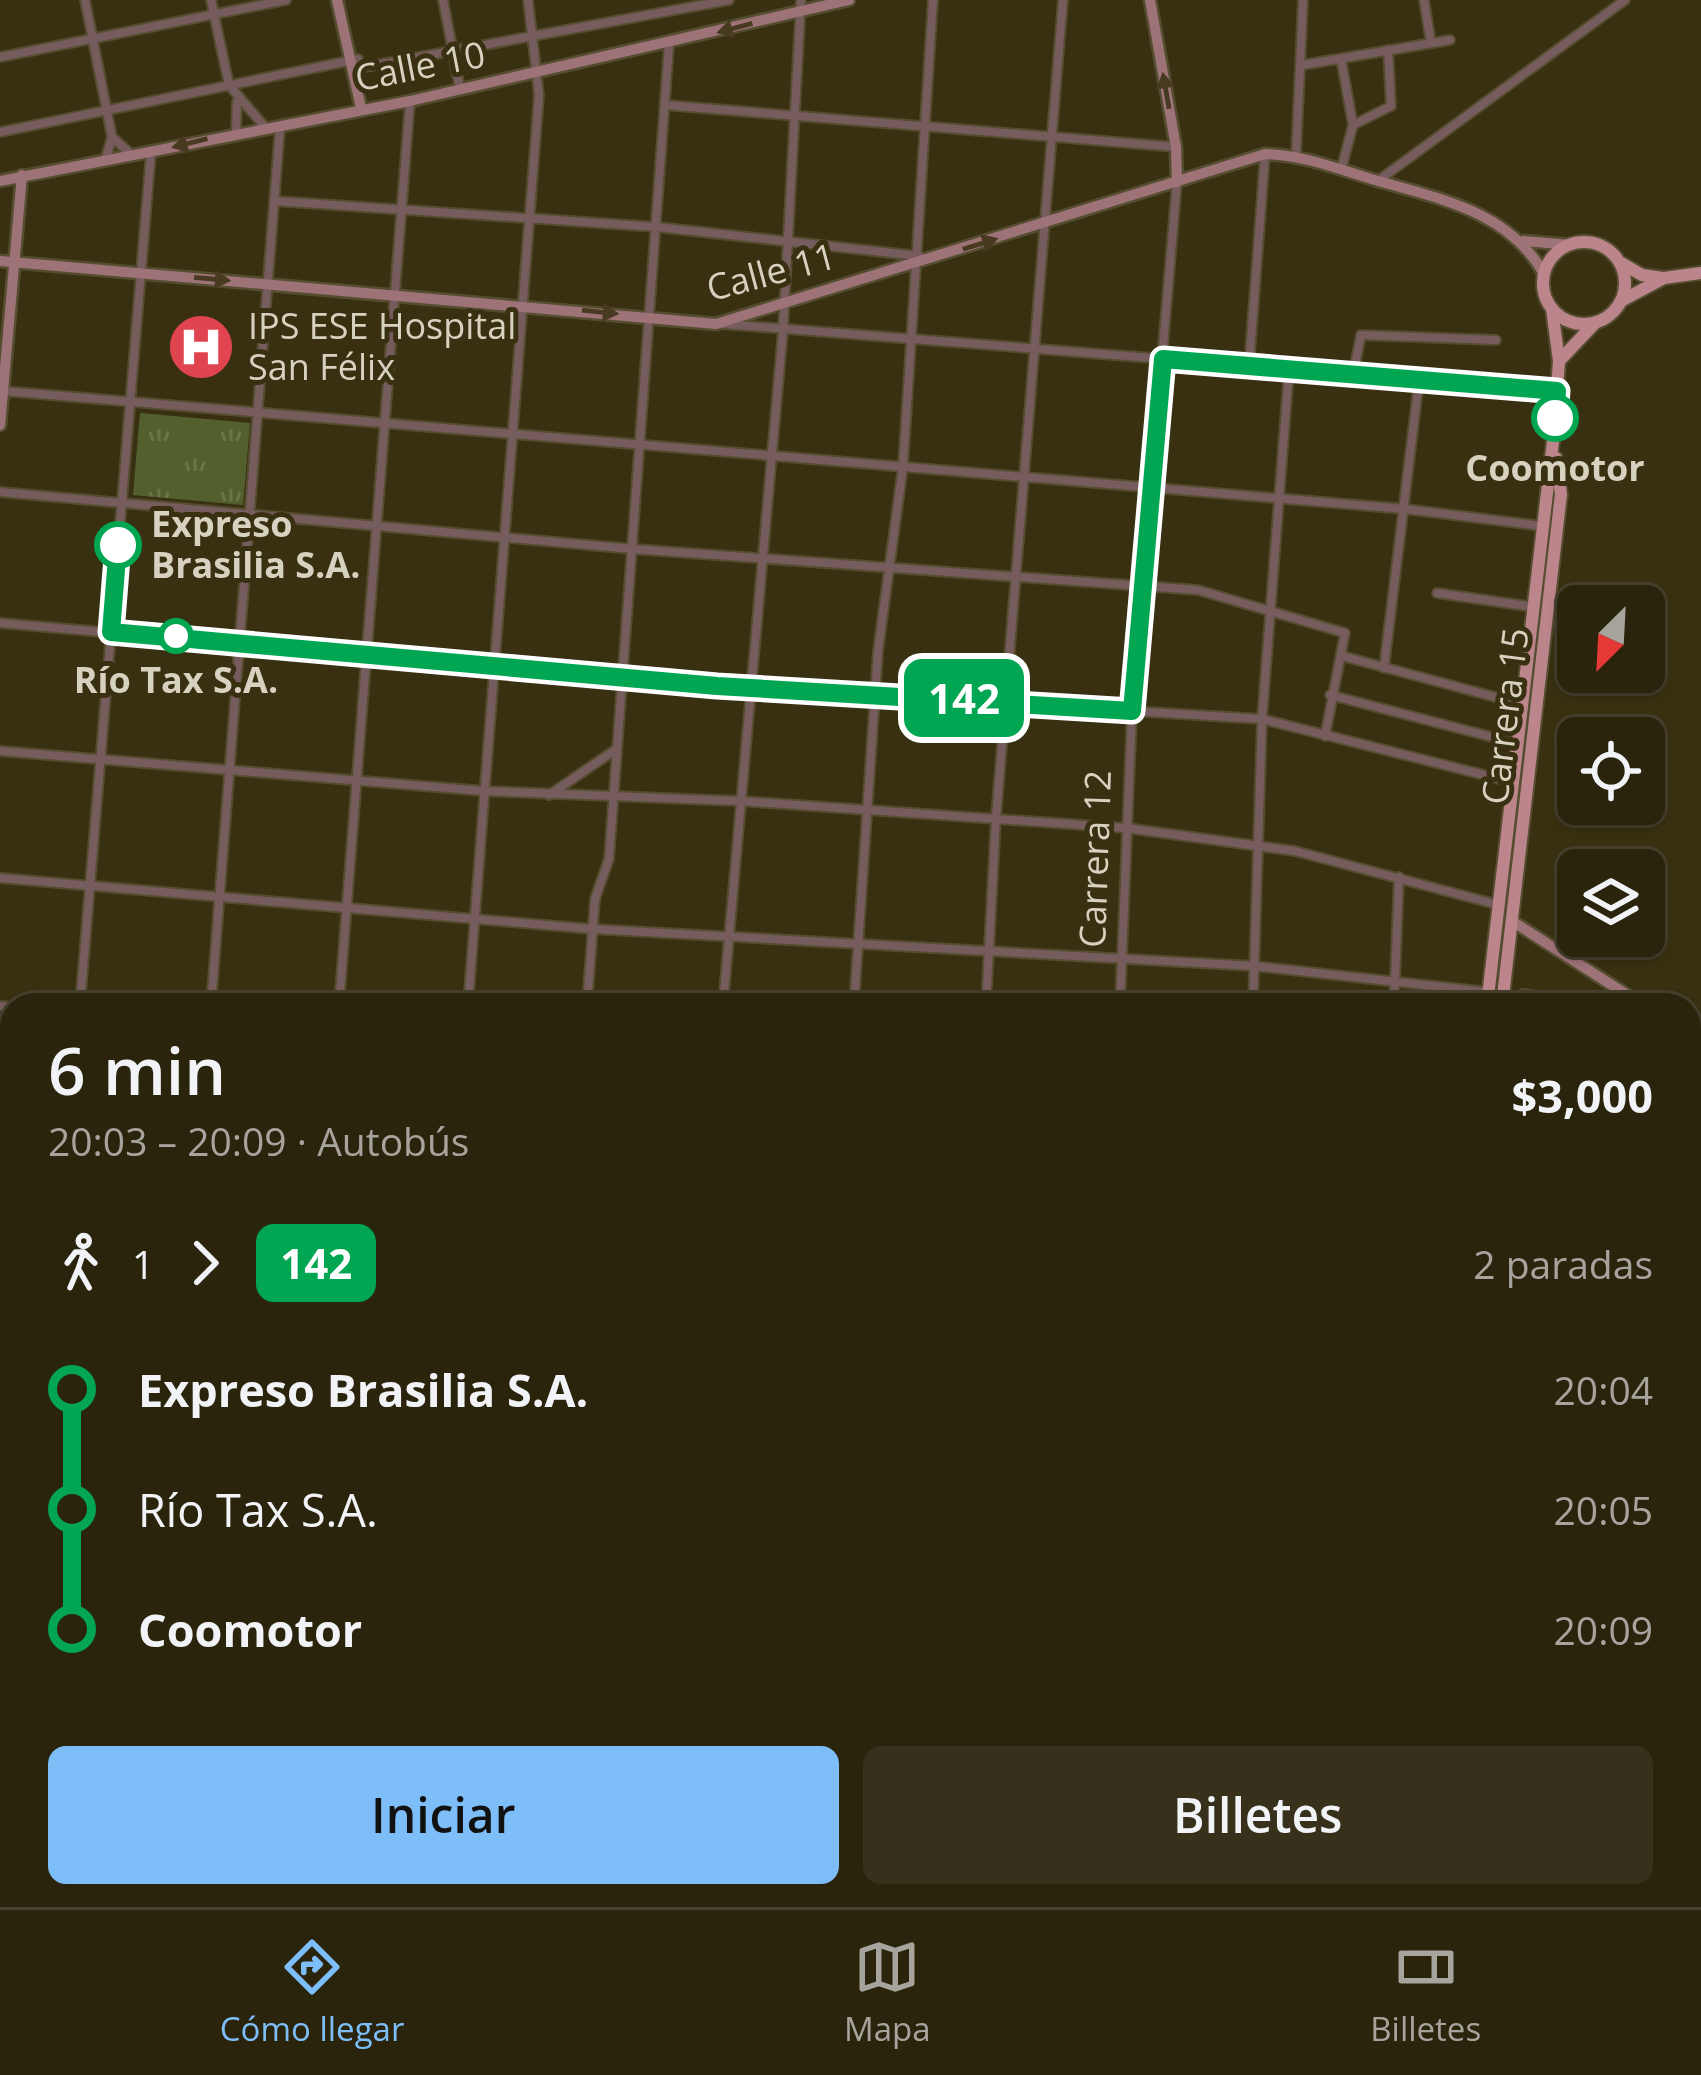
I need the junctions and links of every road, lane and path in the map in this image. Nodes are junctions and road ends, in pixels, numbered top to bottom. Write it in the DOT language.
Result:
graph roads {
  1 [pos="85,0"];
  2 [pos="211,0"];
  3 [pos="286,0"];
  4 [pos="340,0"];
  5 [pos="443,0"];
  6 [pos="528,0"];
  7 [pos="729,0"];
  8 [pos="849,0"];
  9 [pos="933,0"];
  10 [pos="1063,0"];
  11 [pos="1150,0"];
  12 [pos="1303,0"];
  13 [pos="1424,0"];
  14 [pos="1624,0"];
  15 [pos="676,4"];
  16 [pos="801,5"];
  17 [pos="214,14"];
  18 [pos="535,34"];
  19 [pos="92,38"];
  20 [pos="1450,40"];
  21 [pos="1431,43"];
  22 [pos="670,45"];
  23 [pos="452,49"];
  24 [pos="1388,50"];
  25 [pos="0,57"];
  26 [pos="1341,59"];
  27 [pos="355,64"];
  28 [pos="1302,65"];
  29 [pos="540,73"];
  30 [pos="229,85"];
  31 [pos="460,89"];
  32 [pos="237,100"];
  33 [pos="410,101"];
  34 [pos="665,105"];
  35 [pos="364,107"];
  36 [pos="106,111"];
  37 [pos="796,116"];
  38 [pos="280,124"];
  39 [pos="1353,125"];
  40 [pos="263,126"];
  41 [pos="925,128"];
  42 [pos="236,131"];
  43 [pos="0,132"];
  44 [pos="112,137"];
  45 [pos="1053,138"];
  46 [pos="1176,147"];
  47 [pos="151,152"];
  48 [pos="132,154"];
  49 [pos="1265,154"];
  50 [pos="1296,155"];
  51 [pos="105,161"];
  52 [pos="1341,170"];
  53 [pos="22,175"];
  54 [pos="0,181"];
  55 [pos="1378,181"];
  56 [pos="1177,182"];
  57 [pos="275,201"];
  58 [pos="402,208"];
  59 [pos="530,219"];
  60 [pos="1047,224"];
  61 [pos="657,227"];
  62 [pos="1522,241"];
  63 [pos="786,242"];
  64 [pos="1571,245"];
  65 [pos="915,260"];
  66 [pos="1618,260"];
  67 [pos="6,261"];
  68 [pos="1701,273"];
  69 [pos="143,274"];
  70 [pos="1544,274"];
  71 [pos="1664,278"];
  72 [pos="268,283"];
  73 [pos="395,293"];
  74 [pos="783,301"];
  75 [pos="1622,301"];
  76 [pos="522,303"];
  77 [pos="1552,308"];
  78 [pos="650,317"];
  79 [pos="1596,322"];
  80 [pos="716,324"];
  81 [pos="782,330"];
  82 [pos="908,338"];
  83 [pos="1496,340"];
  84 [pos="1035,350"];
  85 [pos="1163,359"];
  86 [pos="1559,361"];
  87 [pos="1249,367"];
  88 [pos="1289,370"];
  89 [pos="1353,375"];
  90 [pos="1419,380"];
  91 [pos="1,390"];
  92 [pos="1557,391"];
  93 [pos="131,401"];
  94 [pos="257,412"];
  95 [pos="384,423"];
  96 [pos="0,425"];
  97 [pos="512,434"];
  98 [pos="1554,434"];
  99 [pos="642,447"];
  100 [pos="772,455"];
  101 [pos="903,466"];
  102 [pos="1023,476"];
  103 [pos="1153,490"];
  104 [pos="0,492"];
  105 [pos="1279,501"];
  106 [pos="123,502"];
  107 [pos="1405,509"];
  108 [pos="249,513"];
  109 [pos="376,523"];
  110 [pos="1543,526"];
  111 [pos="506,538"];
  112 [pos="633,549"];
  113 [pos="761,557"];
  114 [pos="890,568"];
  115 [pos="1015,579"];
  116 [pos="1142,584"];
  117 [pos="1437,593"];
  118 [pos="1534,607"];
  119 [pos="1269,611"];
  120 [pos="0,623"];
  121 [pos="111,632"];
  122 [pos="238,640"];
  123 [pos="364,652"];
  124 [pos="1342,656"];
  125 [pos="497,664"];
  126 [pos="1384,668"];
  127 [pos="623,675"];
  128 [pos="750,688"];
  129 [pos="1330,695"];
  130 [pos="877,696"];
  131 [pos="1007,700"];
  132 [pos="1523,705"];
  133 [pos="1132,711"];
  134 [pos="1262,719"];
  135 [pos="1324,736"];
  136 [pos="1519,745"];
  137 [pos="616,749"];
  138 [pos="0,751"];
  139 [pos="103,759"];
  140 [pos="229,770"];
  141 [pos="356,782"];
  142 [pos="1514,782"];
  143 [pos="484,791"];
  144 [pos="549,795"];
  145 [pos="613,796"];
  146 [pos="740,801"];
  147 [pos="869,812"];
  148 [pos="996,818"];
  149 [pos="1126,828"];
  150 [pos="1258,844"];
  151 [pos="1399,877"];
  152 [pos="0,878"];
  153 [pos="93,887"];
  154 [pos="219,896"];
  155 [pos="1500,906"];
  156 [pos="345,909"];
  157 [pos="474,919"];
  158 [pos="1512,921"];
  159 [pos="592,929"];
  160 [pos="730,934"];
  161 [pos="858,944"];
  162 [pos="989,951"];
  163 [pos="1121,959"];
  164 [pos="1254,966"];
  165 [pos="1395,981"];
  166 [pos="81,993"];
  167 [pos="212,993"];
  168 [pos="340,993"];
  169 [pos="469,993"];
  170 [pos="588,993"];
  171 [pos="724,993"];
  172 [pos="855,993"];
  173 [pos="987,993"];
  174 [pos="1120,993"];
  175 [pos="1253,993"];
  176 [pos="1394,993"];
  177 [pos="1457,993"];
  178 [pos="1489,993"];
  179 [pos="1503,993"];
  180 [pos="1623,993"];
  1 -- 19 [label="street"];
  2 -- 17 [label="street"];
  3 -- 17 [label="street"];
  4 -- 27 [label="main road"];
  5 -- 23 [label="street"];
  6 -- 18 [label="street"];
  7 -- 15 [label="street, Calle 10"];
  8 -- 16 [label="main road, Calle 10"];
  9 -- 41 [label="street"];
  10 -- 45 [label="street"];
  46 -- 11 [label="main road, Carrera 12, one-way"];
  12 -- 28 [label="street"];
  13 -- 21 [label="street"];
  14 -- 55 [label="street"];
  15 -- 18 [label="street, Calle 10"];
  16 -- 22 [label="main road, Calle 10, one-way"];
  16 -- 37 [label="street"];
  17 -- 19 [label="street"];
  17 -- 30 [label="street"];
  18 -- 23 [label="street, Calle 10"];
  18 -- 29 [label="street"];
  19 -- 25 [label="street"];
  19 -- 36 [label="street"];
  20 -- 21 [label="street"];
  21 -- 24 [label="street"];
  22 -- 29 [label="main road, Calle 10"];
  22 -- 34 [label="street"];
  23 -- 27 [label="street, Calle 10"];
  23 -- 31 [label="street"];
  24 -- 26 [label="street"];
  24 -- 39 [label="street"];
  26 -- 28 [label="street"];
  26 -- 39 [label="street"];
  27 -- 30 [label="street, Calle 10"];
  27 -- 35 [label="main road"];
  28 -- 50 [label="street"];
  29 -- 31 [label="main road, Calle 10"];
  29 -- 59 [label="street"];
  30 -- 32 [label="street"];
  30 -- 36 [label="street, Calle 10"];
  31 -- 33 [label="main road, Calle 10"];
  32 -- 40 [label="street"];
  32 -- 42 [label="street"];
  33 -- 35 [label="main road, Calle 10"];
  33 -- 58 [label="street"];
  34 -- 37 [label="street"];
  34 -- 61 [label="street"];
  35 -- 38 [label="main road, Calle 10"];
  36 -- 43 [label="street, Calle 10"];
  36 -- 44 [label="street"];
  37 -- 41 [label="street"];
  37 -- 63 [label="street"];
  38 -- 40 [label="main road, Calle 10"];
  38 -- 57 [label="street"];
  39 -- 52 [label="street"];
  40 -- 42 [label="main road, Calle 10"];
  41 -- 45 [label="street"];
  41 -- 65 [label="street"];
  42 -- 47 [label="main road, Calle 10, one-way"];
  44 -- 48 [label="street"];
  44 -- 51 [label="street"];
  45 -- 46 [label="street"];
  45 -- 60 [label="street"];
  46 -- 56 [label="main road, Carrera 12"];
  47 -- 48 [label="main road, Calle 10"];
  47 -- 69 [label="street"];
  48 -- 51 [label="main road, Calle 10"];
  49 -- 50 [label="main road, Calle 11"];
  49 -- 56 [label="main road, Calle 11"];
  49 -- 87 [label="street"];
  50 -- 52 [label="main road, Calle 11"];
  51 -- 53 [label="main road, Calle 10"];
  52 -- 55 [label="main road, Calle 11"];
  53 -- 54 [label="main road, Calle 10"];
  53 -- 67 [label="main road"];
  55 -- 62 [label="main road, Calle 11"];
  56 -- 60 [label="main road, Calle 11"];
  56 -- 85 [label="street, Carrera 12"];
  57 -- 58 [label="street"];
  57 -- 72 [label="street"];
  58 -- 59 [label="street"];
  58 -- 73 [label="street"];
  59 -- 61 [label="street"];
  59 -- 76 [label="street"];
  65 -- 60 [label="main road, Calle 11, one-way"];
  60 -- 84 [label="street"];
  61 -- 63 [label="street"];
  61 -- 78 [label="street"];
  62 -- 64 [label="main road, Calle 11"];
  62 -- 70 [label="main road, Calle 11"];
  63 -- 65 [label="street"];
  63 -- 74 [label="street"];
  64 -- 66 [label="main road"];
  64 -- 70 [label="main road"];
  65 -- 74 [label="main road, Calle 11"];
  65 -- 82 [label="street"];
  66 -- 71 [label="main road"];
  66 -- 75 [label="main road"];
  67 -- 69 [label="main road, Calle 11"];
  67 -- 91 [label="main road"];
  68 -- 71 [label="main road"];
  69 -- 72 [label="main road, Calle 11, one-way"];
  69 -- 93 [label="street"];
  70 -- 77 [label="main road"];
  71 -- 75 [label="main road"];
  72 -- 73 [label="main road, Calle 11"];
  72 -- 94 [label="street"];
  73 -- 76 [label="main road, Calle 11"];
  73 -- 95 [label="street"];
  74 -- 80 [label="main road, Calle 11"];
  74 -- 81 [label="street"];
  75 -- 79 [label="main road"];
  76 -- 78 [label="main road, Calle 11, one-way"];
  76 -- 97 [label="street"];
  77 -- 79 [label="main road"];
  77 -- 86 [label="main road, Carrera 15"];
  78 -- 80 [label="main road, Calle 11"];
  78 -- 99 [label="street"];
  79 -- 86 [label="main road"];
  80 -- 81 [label="street"];
  81 -- 82 [label="street"];
  81 -- 100 [label="street"];
  82 -- 84 [label="street"];
  82 -- 101 [label="street"];
  83 -- 89 [label="street"];
  84 -- 85 [label="street"];
  84 -- 102 [label="street"];
  85 -- 87 [label="street"];
  85 -- 103 [label="street, Carrera 12"];
  86 -- 92 [label="main road, Carrera 15"];
  87 -- 88 [label="street"];
  88 -- 89 [label="street"];
  88 -- 105 [label="street"];
  89 -- 90 [label="street"];
  90 -- 92 [label="street"];
  90 -- 107 [label="street"];
  91 -- 93 [label="street"];
  91 -- 96 [label="main road"];
  92 -- 98 [label="main road, Carrera 15"];
  93 -- 94 [label="street"];
  93 -- 106 [label="street"];
  94 -- 95 [label="street"];
  94 -- 108 [label="street"];
  95 -- 97 [label="street"];
  95 -- 109 [label="street"];
  97 -- 99 [label="street"];
  97 -- 111 [label="street"];
  98 -- 110 [label="main road, Carrera 15"];
  98 -- 158 [label="main road, Carrera 15"];
  99 -- 100 [label="street"];
  99 -- 112 [label="street"];
  100 -- 101 [label="street"];
  100 -- 113 [label="street"];
  101 -- 102 [label="street"];
  101 -- 114 [label="street"];
  102 -- 103 [label="street"];
  102 -- 115 [label="street"];
  103 -- 105 [label="street"];
  103 -- 116 [label="street, Carrera 12"];
  104 -- 106 [label="street"];
  105 -- 107 [label="street"];
  105 -- 119 [label="street"];
  106 -- 108 [label="street"];
  106 -- 121 [label="street"];
  107 -- 110 [label="street"];
  107 -- 126 [label="street"];
  108 -- 109 [label="street"];
  108 -- 122 [label="street"];
  109 -- 111 [label="street"];
  109 -- 123 [label="street"];
  110 -- 118 [label="main road, Carrera 15"];
  111 -- 112 [label="street"];
  111 -- 125 [label="street"];
  112 -- 113 [label="street"];
  112 -- 127 [label="street"];
  113 -- 114 [label="street"];
  113 -- 128 [label="street"];
  114 -- 115 [label="street"];
  114 -- 130 [label="street"];
  115 -- 116 [label="street"];
  115 -- 131 [label="street"];
  116 -- 119 [label="street"];
  116 -- 133 [label="street, Carrera 12"];
  117 -- 118 [label="street"];
  118 -- 132 [label="main road, Carrera 15"];
  119 -- 124 [label="street"];
  119 -- 134 [label="street"];
  120 -- 121 [label="street"];
  121 -- 122 [label="street"];
  121 -- 139 [label="street"];
  122 -- 123 [label="street"];
  122 -- 140 [label="street"];
  123 -- 125 [label="street"];
  123 -- 141 [label="street"];
  124 -- 126 [label="street"];
  124 -- 129 [label="street"];
  125 -- 127 [label="street"];
  125 -- 143 [label="street"];
  126 -- 132 [label="street"];
  127 -- 128 [label="street"];
  127 -- 137 [label="street"];
  128 -- 130 [label="street"];
  128 -- 146 [label="street"];
  129 -- 135 [label="street"];
  129 -- 136 [label="street"];
  130 -- 131 [label="street"];
  130 -- 147 [label="street"];
  131 -- 133 [label="street"];
  131 -- 148 [label="street"];
  132 -- 136 [label="main road, Carrera 15"];
  133 -- 134 [label="street"];
  133 -- 149 [label="street, Carrera 12"];
  134 -- 135 [label="street"];
  134 -- 150 [label="street"];
  135 -- 142 [label="street"];
  136 -- 142 [label="main road, Carrera 15"];
  137 -- 144 [label="street"];
  137 -- 145 [label="street"];
  138 -- 139 [label="street"];
  139 -- 140 [label="street"];
  139 -- 153 [label="street"];
  140 -- 141 [label="street"];
  140 -- 154 [label="street"];
  141 -- 143 [label="street"];
  141 -- 156 [label="street"];
  142 -- 155 [label="main road, Carrera 15"];
  143 -- 144 [label="street"];
  143 -- 157 [label="street"];
  144 -- 145 [label="street"];
  145 -- 146 [label="street"];
  145 -- 159 [label="street"];
  146 -- 147 [label="street"];
  146 -- 160 [label="street"];
  147 -- 148 [label="street"];
  147 -- 161 [label="street"];
  148 -- 149 [label="street"];
  148 -- 162 [label="street"];
  149 -- 150 [label="street"];
  149 -- 163 [label="street, Carrera 12"];
  150 -- 151 [label="street"];
  150 -- 164 [label="street"];
  151 -- 155 [label="street"];
  151 -- 165 [label="street"];
  152 -- 153 [label="street"];
  153 -- 154 [label="street"];
  153 -- 166 [label="street"];
  154 -- 156 [label="street"];
  154 -- 167 [label="street"];
  155 -- 178 [label="main road, Carrera 15"];
  156 -- 157 [label="street"];
  156 -- 168 [label="street"];
  157 -- 159 [label="street"];
  157 -- 169 [label="street"];
  158 -- 179 [label="main road, Carrera 15"];
  158 -- 180 [label="main road"];
  159 -- 160 [label="street"];
  159 -- 170 [label="street"];
  160 -- 161 [label="street"];
  160 -- 171 [label="street"];
  161 -- 162 [label="street"];
  161 -- 172 [label="street"];
  162 -- 163 [label="street"];
  162 -- 173 [label="street"];
  163 -- 164 [label="street"];
  163 -- 174 [label="street, Carrera 12"];
  164 -- 165 [label="street"];
  164 -- 175 [label="street"];
  165 -- 176 [label="street"];
  165 -- 177 [label="street"];
}
